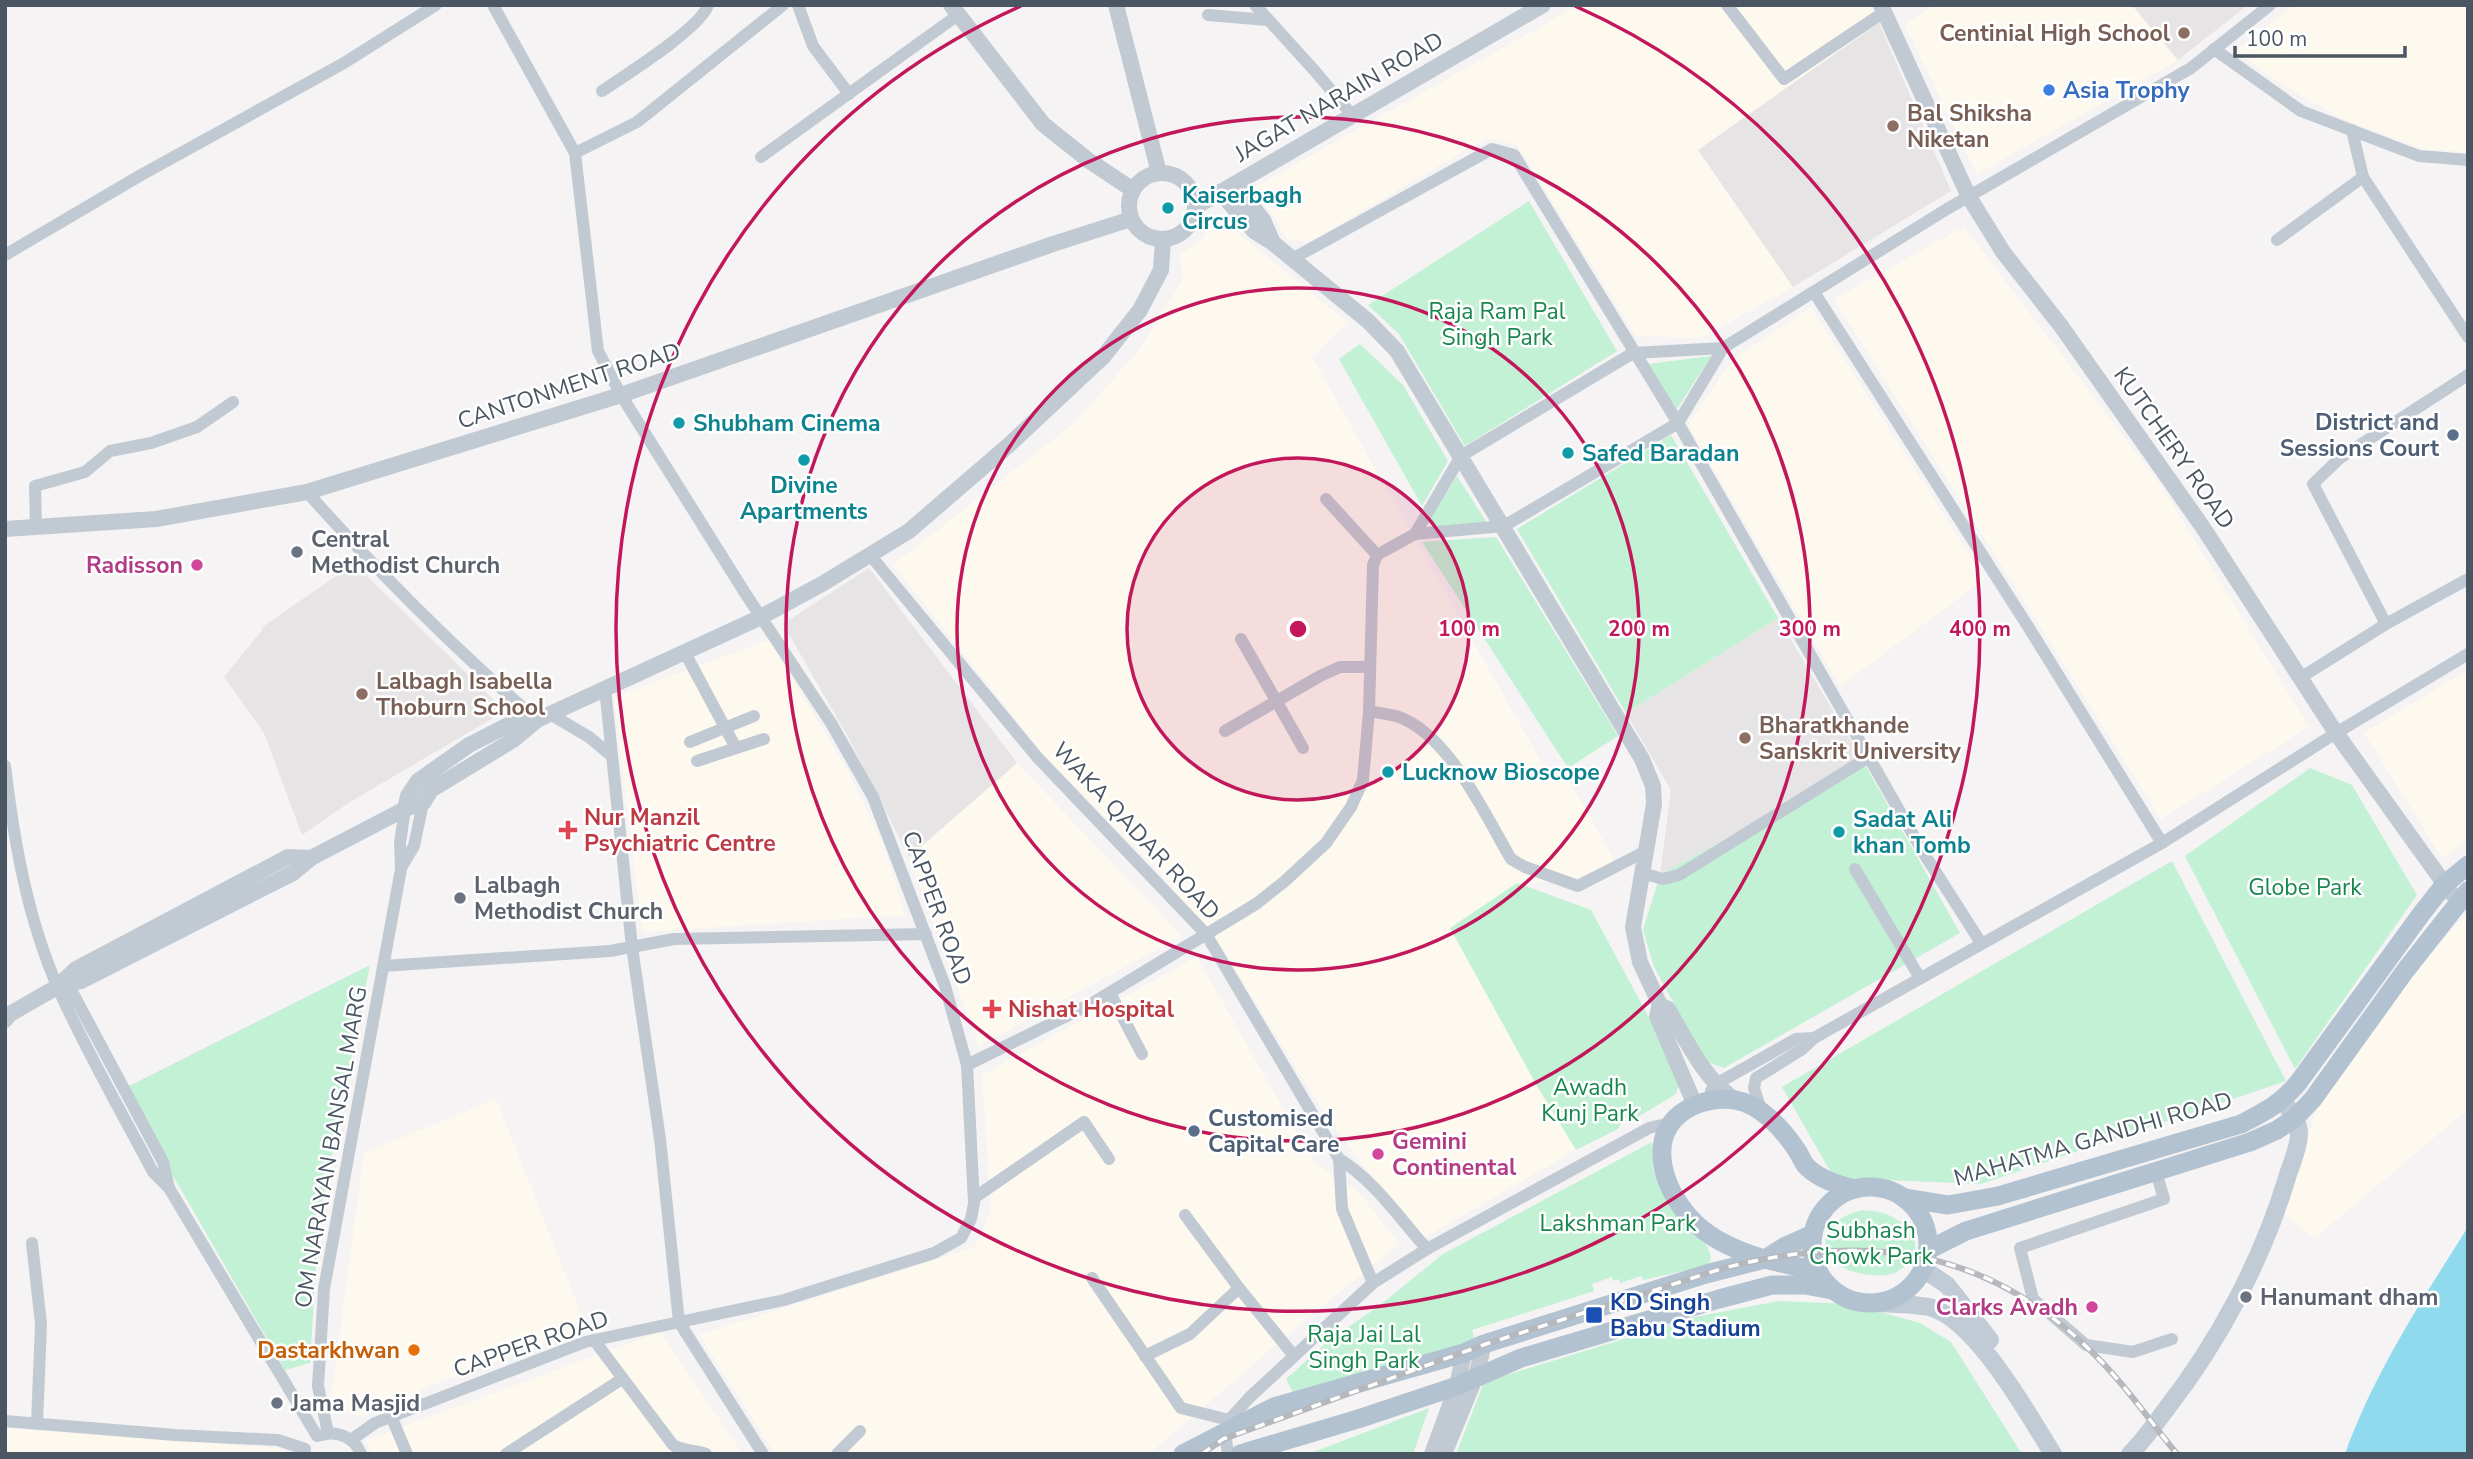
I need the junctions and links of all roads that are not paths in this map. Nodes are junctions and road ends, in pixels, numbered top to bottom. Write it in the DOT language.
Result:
graph roads {
  1 [pos="436,5"];
  2 [pos="493,5"];
  3 [pos="708,5"];
  4 [pos="783,5"];
  5 [pos="798,5"];
  6 [pos="1116,5"];
  7 [pos="1255,5"];
  8 [pos="1543,5"];
  9 [pos="1727,5"];
  10 [pos="2270,5"];
  11 [pos="1883,8"];
  12 [pos="954,10"];
  13 [pos="1208,15"];
  14 [pos="1267,20"];
  15 [pos="2214,49"];
  16 [pos="602,91"];
  17 [pos="849,94"];
  18 [pos="1352,115"];
  19 [pos="2352,130"];
  20 [pos="575,153"];
  21 [pos="761,157"];
  22 [pos="2468,160"];
  23 [pos="1160,173"];
  24 [pos="2363,177"];
  25 [pos="1235,184"];
  26 [pos="1133,190"];
  27 [pos="1220,192"];
  28 [pos="1969,197"];
  29 [pos="1195,207"];
  30 [pos="1131,219"];
  31 [pos="1163,240"];
  32 [pos="2277,240"];
  33 [pos="1273,243"];
  34 [pos="5,255"];
  35 [pos="1293,259"];
  36 [pos="1814,292"];
  37 [pos="2468,337"];
  38 [pos="1723,348"];
  39 [pos="1633,353"];
  40 [pos="2468,375"];
  41 [pos="621,395"];
  42 [pos="233,402"];
  43 [pos="1678,423"];
  44 [pos="1461,456"];
  45 [pos="307,492"];
  46 [pos="1326,499"];
  47 [pos="1504,526"];
  48 [pos="36,527"];
  49 [pos="5,529"];
  50 [pos="1415,534"];
  51 [pos="870,555"];
  52 [pos="1377,555"];
  53 [pos="2468,579"];
  54 [pos="761,617"];
  55 [pos="2386,625"];
  56 [pos="1241,639"];
  57 [pos="684,652"];
  58 [pos="2468,654"];
  59 [pos="1370,667"];
  60 [pos="2300,678"];
  61 [pos="605,688"];
  62 [pos="1276,701"];
  63 [pos="1369,711"];
  64 [pos="754,716"];
  65 [pos="543,717"];
  66 [pos="725,728"];
  67 [pos="1225,731"];
  68 [pos="2336,733"];
  69 [pos="764,739"];
  70 [pos="690,741"];
  71 [pos="736,748"];
  72 [pos="1303,748"];
  73 [pos="612,756"];
  74 [pos="1869,757"];
  75 [pos="697,761"];
  76 [pos="5,766"];
  77 [pos="423,803"];
  78 [pos="405,809"];
  79 [pos="2162,843"];
  80 [pos="1648,850"];
  81 [pos="2468,864"];
  82 [pos="401,869"];
  83 [pos="1855,869"];
  84 [pos="1642,873"];
  85 [pos="2444,885"];
  86 [pos="2463,896"];
  87 [pos="926,934"];
  88 [pos="1206,934"];
  89 [pos="1981,943"];
  90 [pos="632,947"];
  91 [pos="383,966"];
  92 [pos="1920,978"];
  93 [pos="63,985"];
  94 [pos="1110,993"];
  95 [pos="1660,1005"];
  96 [pos="7,1016"];
  97 [pos="1814,1038"];
  98 [pos="1142,1054"];
  99 [pos="967,1065"];
  100 [pos="1716,1084"];
  101 [pos="1736,1100"];
  102 [pos="2283,1101"];
  103 [pos="1698,1103"];
  104 [pos="1761,1111"];
  105 [pos="2295,1118"];
  106 [pos="1670,1123"];
  107 [pos="1339,1158"];
  108 [pos="1109,1159"];
  109 [pos="2156,1172"];
  110 [pos="1855,1189"];
  111 [pos="974,1198"];
  112 [pos="1905,1198"];
  113 [pos="1185,1215"];
  114 [pos="1813,1234"];
  115 [pos="1725,1242"];
  116 [pos="32,1243"];
  117 [pos="1427,1250"];
  118 [pos="1765,1259"];
  119 [pos="1926,1260"];
  120 [pos="1721,1270"];
  121 [pos="1818,1271"];
  122 [pos="1092,1278"];
  123 [pos="1373,1283"];
  124 [pos="1239,1288"];
  125 [pos="1832,1290"];
  126 [pos="1880,1303"];
  127 [pos="679,1322"];
  128 [pos="2172,1339"];
  129 [pos="594,1340"];
  130 [pos="1484,1344"];
  131 [pos="1464,1353"];
  132 [pos="1145,1356"];
  133 [pos="1294,1356"];
  134 [pos="1476,1376"];
  135 [pos="622,1378"];
  136 [pos="1457,1385"];
  137 [pos="391,1416"];
  138 [pos="5,1421"];
  139 [pos="37,1423"];
  140 [pos="1227,1426"];
  141 [pos="860,1431"];
  142 [pos="323,1435"];
  143 [pos="351,1440"];
  144 [pos="304,1451"];
  145 [pos="757,1452"];
  146 [pos="361,1454"];
  147 [pos="407,1454"];
  148 [pos="506,1454"];
  149 [pos="706,1454"];
  150 [pos="837,1454"];
  151 [pos="1183,1454"];
  152 [pos="1228,1454"];
  153 [pos="1240,1454"];
  154 [pos="1432,1454"];
  155 [pos="1444,1454"];
  156 [pos="2053,1454"];
  157 [pos="2065,1454"];
  158 [pos="2130,1454"];
  1 -- 34 [label="street"];
  2 -- 20 [label="street"];
  3 -- 16 [label="street"];
  4 -- 20 [label="street"];
  5 -- 17 [label="street"];
  6 -- 23 [label="street"];
  7 -- 14 [label="street"];
  8 -- 18 [label="street, JAGAT NARAIN ROAD"];
  9 -- 11 [label="street"];
  10 -- 15 [label="street"];
  11 -- 28 [label="street, KUTCHERY ROAD"];
  12 -- 17 [label="street"];
  12 -- 26 [label="street"];
  13 -- 14 [label="street"];
  14 -- 18 [label="street"];
  15 -- 19 [label="street"];
  15 -- 28 [label="street"];
  17 -- 21 [label="street"];
  18 -- 25 [label="street, JAGAT NARAIN ROAD"];
  19 -- 22 [label="street"];
  19 -- 24 [label="street"];
  20 -- 41 [label="street, CAPPER ROAD"];
  23 -- 26 [label="street"];
  23 -- 29 [label="street"];
  24 -- 32 [label="street"];
  24 -- 37 [label="street"];
  25 -- 27 [label="street, JAGAT NARAIN ROAD"];
  25 -- 33 [label="street"];
  26 -- 30 [label="street"];
  27 -- 29 [label="street, JAGAT NARAIN ROAD"];
  27 -- 33 [label="street"];
  28 -- 36 [label="street"];
  28 -- 60 [label="street, KUTCHERY ROAD"];
  29 -- 31 [label="street"];
  30 -- 31 [label="street"];
  30 -- 41 [label="street, CANTONMENT ROAD"];
  31 -- 51 [label="street"];
  33 -- 35 [label="street"];
  35 -- 39 [label="street"];
  35 -- 44 [label="street"];
  36 -- 38 [label="street"];
  36 -- 79 [label="street"];
  38 -- 39 [label="street"];
  38 -- 43 [label="street"];
  39 -- 43 [label="street"];
  39 -- 44 [label="street"];
  40 -- 55 [label="street"];
  41 -- 45 [label="street, CANTONMENT ROAD"];
  41 -- 54 [label="street, CAPPER ROAD"];
  42 -- 48 [label="street"];
  43 -- 47 [label="street"];
  43 -- 74 [label="street"];
  44 -- 47 [label="street"];
  44 -- 50 [label="street"];
  45 -- 48 [label="street, CANTONMENT ROAD"];
  45 -- 65 [label="street"];
  46 -- 52 [label="street"];
  47 -- 50 [label="street"];
  47 -- 80 [label="street"];
  48 -- 49 [label="street, CANTONMENT ROAD"];
  50 -- 52 [label="street"];
  51 -- 54 [label="street"];
  51 -- 88 [label="street, WAKA QADAR ROAD"];
  52 -- 59 [label="street"];
  53 -- 55 [label="street"];
  54 -- 57 [label="street"];
  54 -- 87 [label="street, CAPPER ROAD"];
  55 -- 60 [label="street"];
  56 -- 62 [label="street"];
  57 -- 61 [label="street"];
  57 -- 66 [label="street"];
  58 -- 68 [label="street"];
  59 -- 62 [label="street"];
  59 -- 63 [label="street"];
  60 -- 68 [label="street, KUTCHERY ROAD"];
  61 -- 65 [label="street"];
  61 -- 73 [label="street"];
  62 -- 67 [label="street"];
  62 -- 72 [label="street"];
  63 -- 80 [label="street"];
  63 -- 88 [label="street"];
  64 -- 66 [label="street"];
  65 -- 73 [label="street"];
  65 -- 77 [label="street"];
  65 -- 78 [label="street"];
  66 -- 70 [label="street"];
  66 -- 71 [label="street"];
  68 -- 79 [label="street"];
  68 -- 85 [label="street, KUTCHERY ROAD"];
  69 -- 71 [label="street"];
  71 -- 75 [label="street"];
  73 -- 90 [label="street"];
  74 -- 84 [label="street"];
  74 -- 89 [label="street"];
  76 -- 93 [label="street"];
  77 -- 78 [label="street"];
  77 -- 82 [label="street"];
  78 -- 82 [label="street"];
  78 -- 93 [label="street"];
  79 -- 89 [label="street"];
  80 -- 84 [label="street"];
  81 -- 85 [label="main road, MAHATMA GANDHI ROAD"];
  82 -- 91 [label="street, OM NARAYAN BANSAL MARG"];
  83 -- 92 [label="street"];
  84 -- 95 [label="street"];
  85 -- 86 [label="street, KUTCHERY ROAD"];
  85 -- 102 [label="main road, MAHATMA GANDHI ROAD"];
  86 -- 105 [label="main road, MAHATMA GANDHI ROAD"];
  87 -- 90 [label="street"];
  87 -- 99 [label="street, CAPPER ROAD"];
  88 -- 94 [label="street"];
  88 -- 107 [label="street, WAKA QADAR ROAD"];
  89 -- 92 [label="street"];
  90 -- 91 [label="street"];
  90 -- 127 [label="street"];
  91 -- 142 [label="street, OM NARAYAN BANSAL MARG"];
  92 -- 97 [label="street"];
  93 -- 96 [label="street"];
  93 -- 142 [label="street"];
  94 -- 98 [label="street"];
  94 -- 99 [label="street"];
  95 -- 100 [label="street"];
  95 -- 103 [label="street"];
  97 -- 100 [label="street"];
  97 -- 104 [label="street"];
  99 -- 111 [label="street, CAPPER ROAD"];
  100 -- 101 [label="street"];
  100 -- 103 [label="street"];
  101 -- 103 [label="main road"];
  101 -- 104 [label="main road"];
  102 -- 105 [label="main road"];
  102 -- 112 [label="main road, MAHATMA GANDHI ROAD"];
  103 -- 106 [label="main road"];
  104 -- 110 [label="main road"];
  105 -- 109 [label="main road, MAHATMA GANDHI ROAD"];
  105 -- 158 [label="main road"];
  106 -- 115 [label="main road"];
  106 -- 117 [label="street"];
  107 -- 117 [label="street, WAKA QADAR ROAD"];
  107 -- 123 [label="street, WAKA QADAR ROAD"];
  108 -- 111 [label="street"];
  109 -- 119 [label="main road, MAHATMA GANDHI ROAD"];
  109 -- 128 [label="street"];
  110 -- 112 [label="main road"];
  110 -- 114 [label="main road"];
  111 -- 127 [label="street, CAPPER ROAD"];
  112 -- 119 [label="main road"];
  113 -- 124 [label="street"];
  114 -- 118 [label="main road"];
  114 -- 121 [label="main road"];
  115 -- 118 [label="main road"];
  115 -- 120 [label="main road"];
  116 -- 139 [label="street"];
  117 -- 123 [label="street"];
  118 -- 120 [label="main road"];
  118 -- 121 [label="main road"];
  119 -- 126 [label="main road"];
  119 -- 157 [label="main road"];
  120 -- 130 [label="main road"];
  121 -- 125 [label="main road"];
  122 -- 132 [label="street"];
  123 -- 133 [label="street"];
  124 -- 132 [label="street"];
  124 -- 133 [label="street"];
  125 -- 126 [label="main road"];
  125 -- 134 [label="main road"];
  126 -- 156 [label="main road"];
  127 -- 129 [label="street, CAPPER ROAD"];
  127 -- 145 [label="street"];
  129 -- 135 [label="street"];
  129 -- 137 [label="street, CAPPER ROAD"];
  130 -- 131 [label="main road"];
  130 -- 134 [label="street"];
  131 -- 136 [label="street"];
  131 -- 140 [label="main road"];
  132 -- 140 [label="street"];
  133 -- 140 [label="street"];
  134 -- 136 [label="main road"];
  134 -- 155 [label="street"];
  135 -- 148 [label="street"];
  135 -- 149 [label="street"];
  136 -- 153 [label="main road"];
  136 -- 154 [label="street"];
  137 -- 143 [label="street, CAPPER ROAD"];
  137 -- 147 [label="street"];
  138 -- 139 [label="street"];
  139 -- 144 [label="street"];
  140 -- 151 [label="main road"];
  140 -- 152 [label="street"];
  141 -- 150 [label="street"];
  142 -- 143 [label="street"];
  142 -- 144 [label="street"];
  143 -- 146 [label="street"];
}
